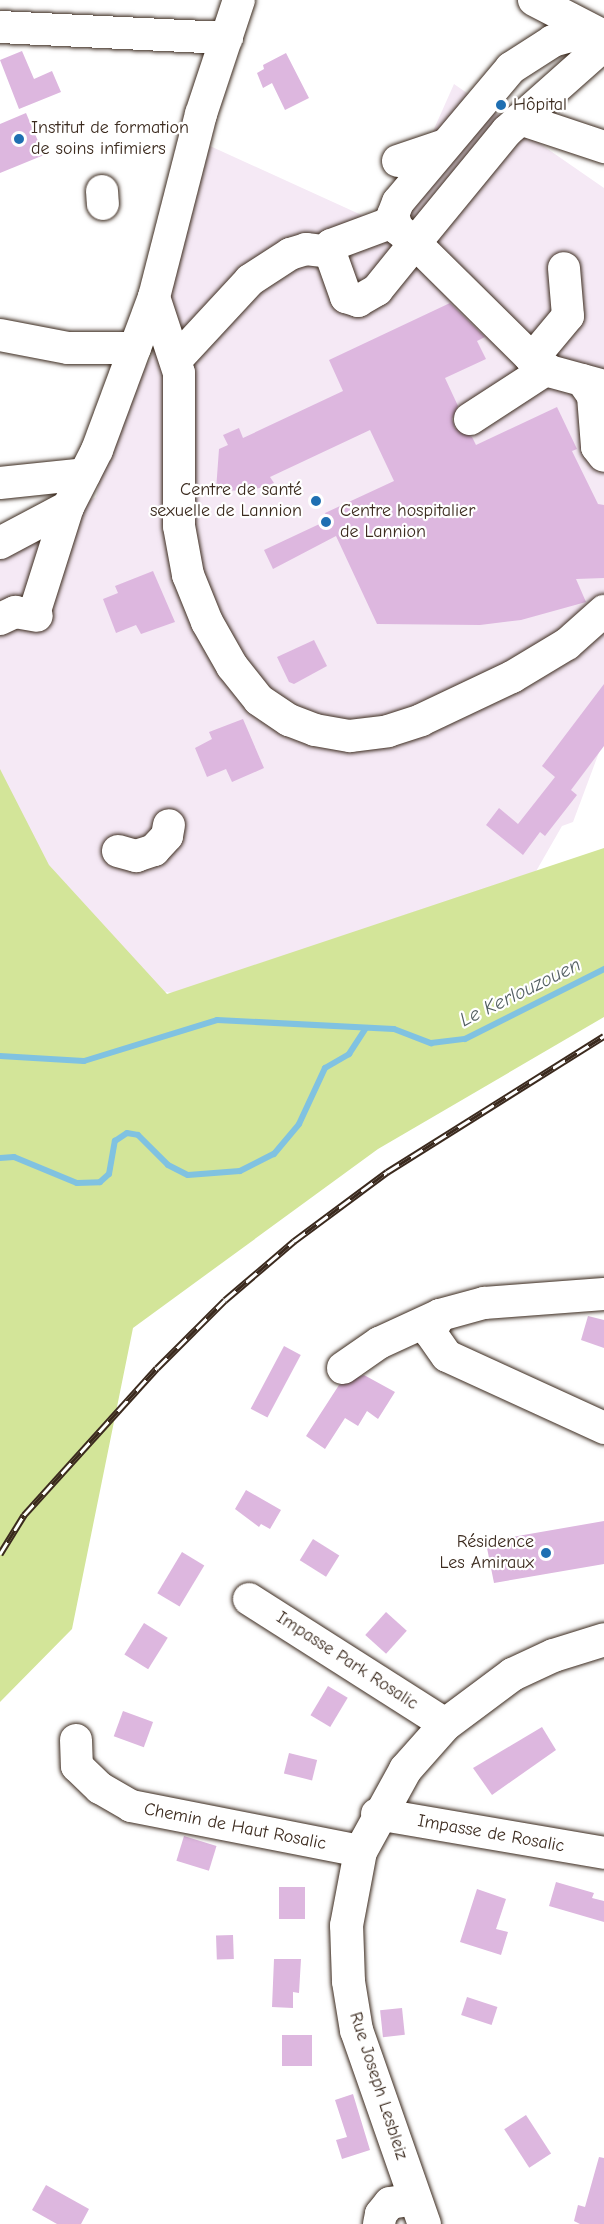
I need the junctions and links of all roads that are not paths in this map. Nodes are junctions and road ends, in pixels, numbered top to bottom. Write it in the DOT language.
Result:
graph roads {
  1 [pos="240,0"];
  2 [pos="534,0"];
  3 [pos="0,27"];
  4 [pos="604,37"];
  5 [pos="227,38"];
  6 [pos="604,45"];
  7 [pos="504,75"];
  8 [pos="525,115"];
  9 [pos="446,145"];
  10 [pos="604,147"];
  11 [pos="398,161"];
  12 [pos="404,232"];
  13 [pos="312,244"];
  14 [pos="564,268"];
  15 [pos="154,297"];
  16 [pos="0,335"];
  17 [pos="135,348"];
  18 [pos="176,360"];
  19 [pos="540,364"];
  20 [pos="597,381"];
  21 [pos="471,418"];
  22 [pos="604,456"];
  23 [pos="85,474"];
  24 [pos="0,483"];
  25 [pos="68,507"];
  26 [pos="0,543"];
  27 [pos="604,611"];
  28 [pos="0,619"];
  29 [pos="169,825"];
  30 [pos="118,851"];
  31 [pos="604,1294"];
  32 [pos="440,1315"];
  33 [pos="343,1368"];
  34 [pos="604,1428"];
  35 [pos="249,1599"];
  36 [pos="604,1639"];
  37 [pos="445,1724"];
  38 [pos="76,1740"];
  39 [pos="377,1815"];
  40 [pos="360,1851"];
  41 [pos="604,1853"];
  42 [pos="419,2211"];
  43 [pos="379,2224"];
  1 -- 5 [label="street"];
  2 -- 4 [label="street"];
  3 -- 5 [label="street"];
  4 -- 7 [label="street"];
  5 -- 15 [label="street"];
  6 -- 8 [label="street"];
  7 -- 8 [label="street"];
  7 -- 9 [label="street"];
  8 -- 10 [label="street"];
  8 -- 12 [label="street"];
  9 -- 11 [label="street"];
  9 -- 12 [label="street"];
  12 -- 13 [label="street"];
  12 -- 13 [label="street"];
  12 -- 19 [label="street"];
  13 -- 18 [label="street"];
  14 -- 19 [label="street"];
  15 -- 17 [label="street"];
  15 -- 18 [label="street"];
  16 -- 17 [label="street"];
  17 -- 23 [label="street"];
  18 -- 27 [label="street"];
  19 -- 20 [label="street"];
  19 -- 21 [label="street"];
  20 -- 22 [label="street"];
  23 -- 24 [label="street"];
  23 -- 25 [label="street"];
  25 -- 26 [label="street"];
  25 -- 28 [label="street"];
  29 -- 30 [label="street"];
  31 -- 32 [label="street"];
  32 -- 33 [label="street"];
  32 -- 34 [label="street"];
  35 -- 37 [label="street, Impasse Park Rosalic"];
  36 -- 37 [label="main road, Rue Joseph Lesbleiz"];
  37 -- 39 [label="main road, Rue Joseph Lesbleiz"];
  38 -- 40 [label="street, Chemin de Haut Rosalic"];
  39 -- 40 [label="main road, Rue Joseph Lesbleiz"];
  39 -- 41 [label="street, Impasse de Rosalic"];
  40 -- 42 [label="main road, Rue Joseph Lesbleiz"];
  42 -- 43 [label="street"];
}
